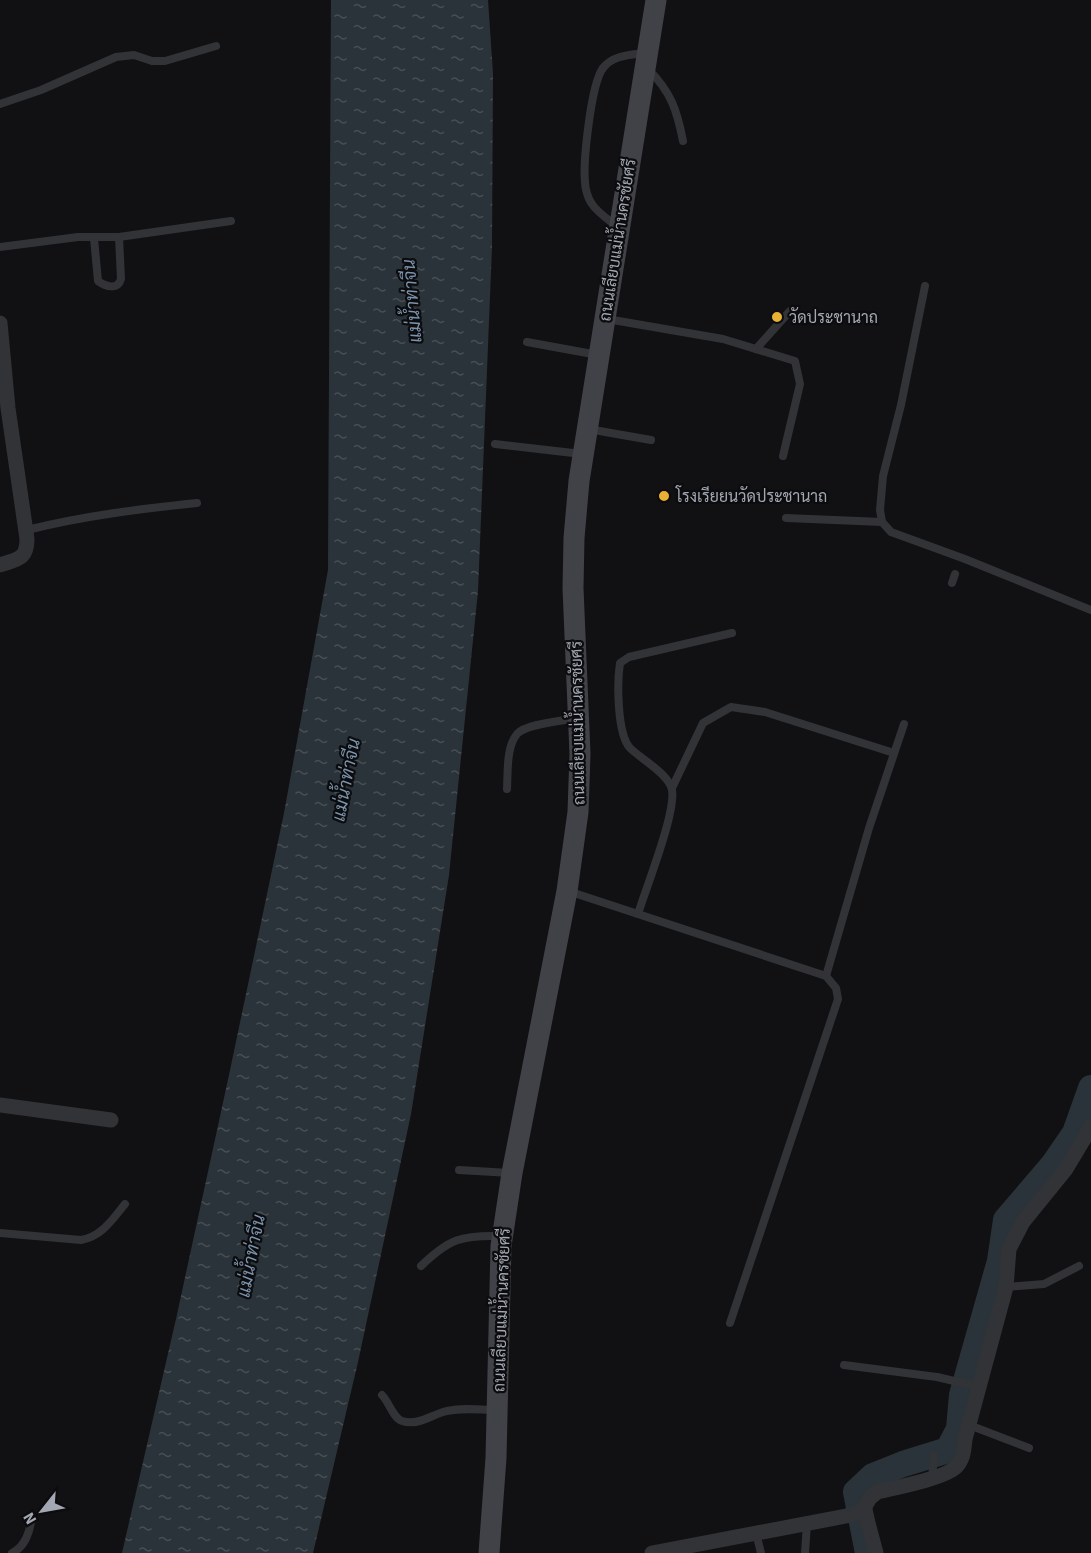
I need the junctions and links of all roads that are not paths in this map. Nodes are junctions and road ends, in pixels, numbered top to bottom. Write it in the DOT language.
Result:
graph roads {
  1 [pos="656,0"];
  2 [pos="216,46"];
  3 [pos="646,59"];
  4 [pos="0,104"];
  5 [pos="683,141"];
  6 [pos="231,221"];
  7 [pos="619,229"];
  8 [pos="119,237"];
  9 [pos="94,238"];
  10 [pos="0,247"];
  11 [pos="925,286"];
  12 [pos="790,311"];
  13 [pos="605,319"];
  14 [pos="0,322"];
  15 [pos="527,342"];
  16 [pos="756,349"];
  17 [pos="599,356"];
  18 [pos="588,428"];
  19 [pos="651,440"];
  20 [pos="495,444"];
  21 [pos="584,454"];
  22 [pos="783,456"];
  23 [pos="197,503"];
  24 [pos="786,518"];
  25 [pos="882,522"];
  26 [pos="27,530"];
  27 [pos="0,565"];
  28 [pos="955,574"];
  29 [pos="952,583"];
  30 [pos="1091,610"];
  31 [pos="732,633"];
  32 [pos="579,717"];
  33 [pos="904,724"];
  34 [pos="894,753"];
  35 [pos="672,788"];
  36 [pos="507,789"];
  37 [pos="567,891"];
  38 [pos="638,914"];
  39 [pos="826,975"];
  40 [pos="0,1105"];
  41 [pos="111,1120"];
  42 [pos="1091,1127"];
  43 [pos="459,1170"];
  44 [pos="512,1173"];
  45 [pos="125,1204"];
  46 [pos="0,1233"];
  47 [pos="502,1236"];
  48 [pos="421,1266"];
  49 [pos="1079,1266"];
  50 [pos="1006,1287"];
  51 [pos="730,1323"];
  52 [pos="844,1365"];
  53 [pos="975,1386"];
  54 [pos="382,1395"];
  55 [pos="497,1410"];
  56 [pos="969,1425"];
  57 [pos="1029,1448"];
  58 [pos="934,1458"];
  59 [pos="933,1475"];
  60 [pos="857,1512"];
  61 [pos="32,1516"];
  62 [pos="807,1523"];
  63 [pos="756,1533"];
  64 [pos="704,1548"];
  65 [pos="12,1553"];
  66 [pos="489,1553"];
  67 [pos="652,1553"];
  68 [pos="761,1553"];
  69 [pos="805,1553"];
  70 [pos="876,1553"];
  1 -- 3 [label="main road, ถนนเลียบแม่น้ำนครชัยศรี"];
  2 -- 4 [label="lane"];
  3 -- 5 [label="lane"];
  3 -- 7 [label="main road, ถนนเลียบแม่น้ำนครชัยศรี"];
  3 -- 7 [label="lane"];
  6 -- 8 [label="lane"];
  7 -- 13 [label="main road, ถนนเลียบแม่น้ำนครชัยศรี"];
  8 -- 9 [label="lane"];
  8 -- 9 [label="lane"];
  9 -- 10 [label="lane"];
  11 -- 25 [label="lane"];
  12 -- 16 [label="lane"];
  13 -- 16 [label="lane"];
  13 -- 17 [label="main road, ถนนเลียบแม่น้ำนครชัยศรี"];
  14 -- 26 [label="street"];
  15 -- 17 [label="lane"];
  16 -- 22 [label="lane"];
  17 -- 18 [label="main road, ถนนเลียบแม่น้ำนครชัยศรี"];
  18 -- 19 [label="lane"];
  18 -- 21 [label="main road, ถนนเลียบแม่น้ำนครชัยศรี"];
  20 -- 21 [label="lane"];
  21 -- 32 [label="main road, ถนนเลียบแม่น้ำนครชัยศรี"];
  23 -- 26 [label="lane"];
  24 -- 25 [label="lane"];
  25 -- 30 [label="lane"];
  26 -- 27 [label="street"];
  28 -- 29 [label="lane"];
  31 -- 35 [label="lane"];
  32 -- 36 [label="lane"];
  32 -- 37 [label="main road, ถนนเลียบแม่น้ำนครชัยศรี"];
  33 -- 34 [label="lane"];
  34 -- 35 [label="lane"];
  34 -- 39 [label="lane"];
  35 -- 38 [label="lane"];
  37 -- 38 [label="lane"];
  37 -- 44 [label="main road, ถนนเลียบแม่น้ำนครชัยศรี"];
  38 -- 39 [label="lane"];
  39 -- 51 [label="lane"];
  40 -- 41 [label="street"];
  42 -- 50 [label="street"];
  43 -- 44 [label="lane"];
  44 -- 47 [label="main road, ถนนเลียบแม่น้ำนครชัยศรี"];
  45 -- 46 [label="lane"];
  47 -- 48 [label="lane"];
  47 -- 55 [label="main road, ถนนเลียบแม่น้ำนครชัยศรี"];
  49 -- 50 [label="lane"];
  50 -- 53 [label="street"];
  52 -- 53 [label="lane"];
  53 -- 56 [label="street"];
  54 -- 55 [label="lane"];
  55 -- 66 [label="main road, ถนนเลียบแม่น้ำนครชัยศรี"];
  56 -- 57 [label="lane"];
  56 -- 59 [label="street"];
  58 -- 59 [label="lane"];
  59 -- 60 [label="street"];
  60 -- 62 [label="street"];
  60 -- 70 [label="street"];
  61 -- 65 [label="lane"];
  62 -- 63 [label="street"];
  62 -- 69 [label="lane"];
  63 -- 64 [label="street"];
  63 -- 68 [label="lane"];
  64 -- 67 [label="street"];
}
